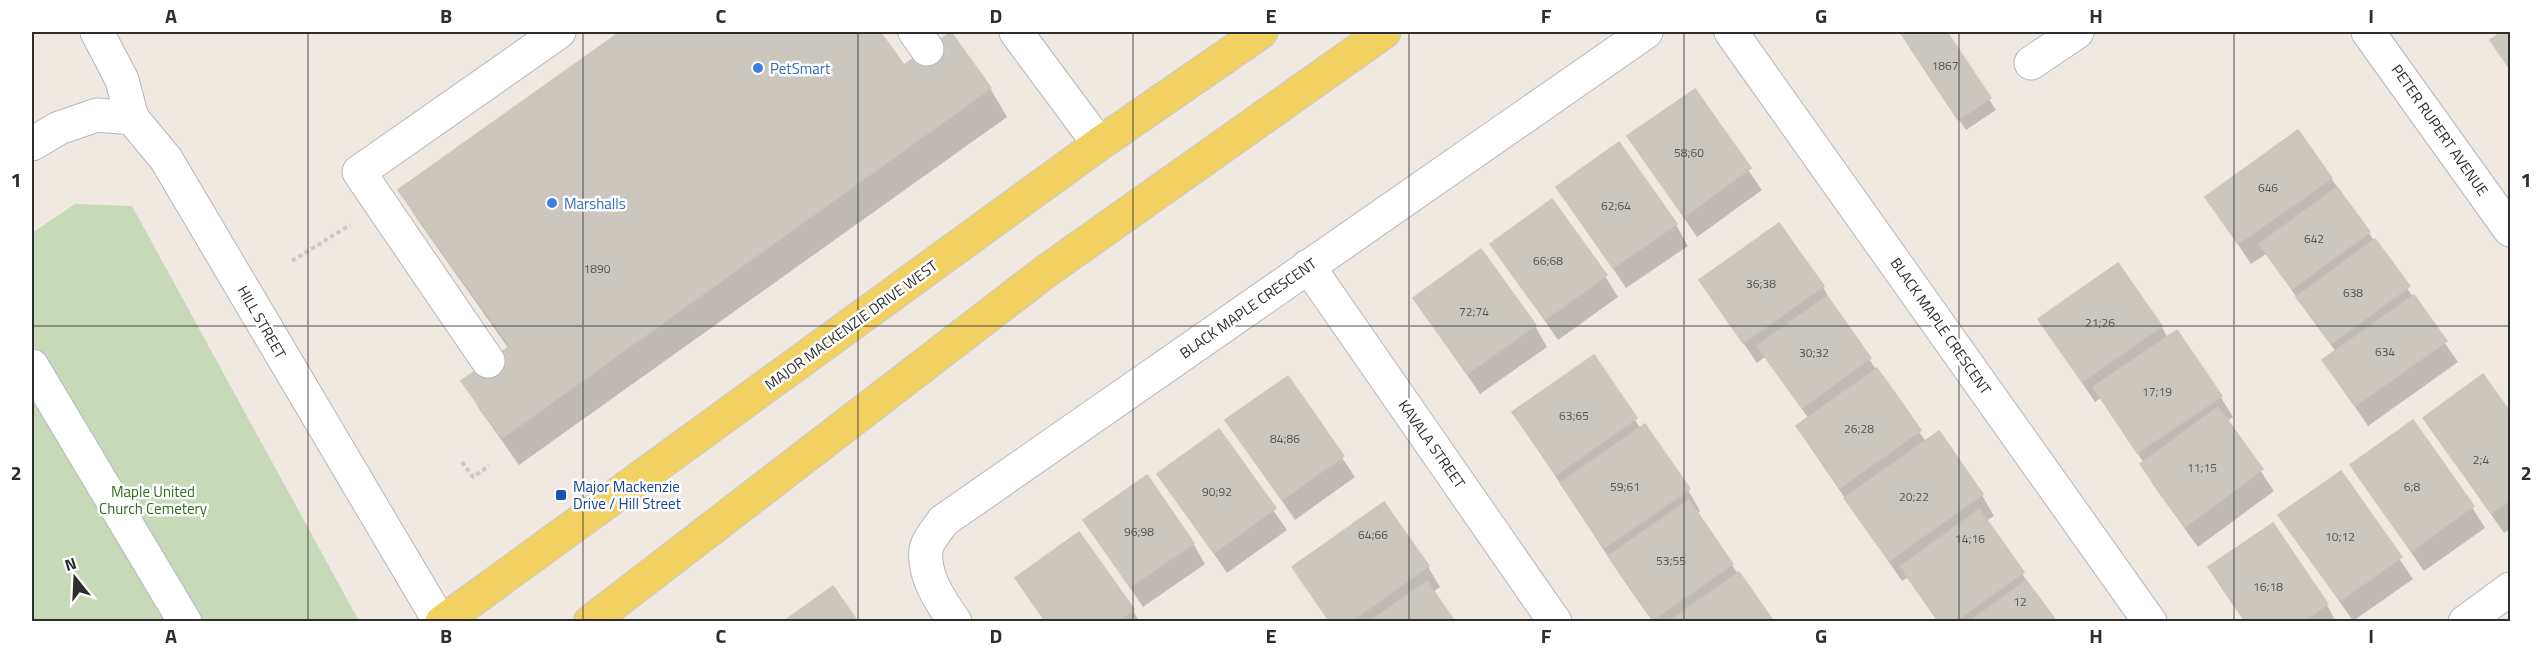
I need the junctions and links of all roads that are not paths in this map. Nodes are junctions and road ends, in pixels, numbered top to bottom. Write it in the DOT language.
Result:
graph roads {
  1 [pos="97,32"];
  2 [pos="559,32"];
  3 [pos="1016,32"];
  4 [pos="1261,32"];
  5 [pos="1384,32"];
  6 [pos="1646,32"];
  7 [pos="1731,32"];
  8 [pos="2077,32"];
  9 [pos="2368,32"];
  10 [pos="2031,63"];
  11 [pos="132,118"];
  12 [pos="32,144"];
  13 [pos="1100,144"];
  14 [pos="2511,230"];
  15 [pos="1308,266"];
  16 [pos="488,361"];
  17 [pos="32,366"];
  18 [pos="2511,589"];
  19 [pos="185,621"];
  20 [pos="441,621"];
  21 [pos="590,621"];
  22 [pos="955,621"];
  23 [pos="1555,621"];
  24 [pos="2150,621"];
  25 [pos="2465,621"];
  1 -- 11 [label="street"];
  2 -- 16 [label="street"];
  3 -- 13 [label="street"];
  4 -- 13 [label="main road, MAJOR MACKENZIE DRIVE WEST"];
  5 -- 21 [label="main road"];
  6 -- 15 [label="street, BLACK MAPLE CRESCENT"];
  7 -- 24 [label="street, BLACK MAPLE CRESCENT"];
  8 -- 10 [label="street"];
  9 -- 14 [label="street, PETER RUPERT AVENUE"];
  11 -- 12 [label="street"];
  11 -- 20 [label="street, HILL STREET"];
  13 -- 20 [label="main road, MAJOR MACKENZIE DRIVE WEST"];
  15 -- 22 [label="street, BLACK MAPLE CRESCENT"];
  15 -- 23 [label="street, KAVALA STREET"];
  17 -- 19 [label="street"];
  18 -- 25 [label="street"];
}
